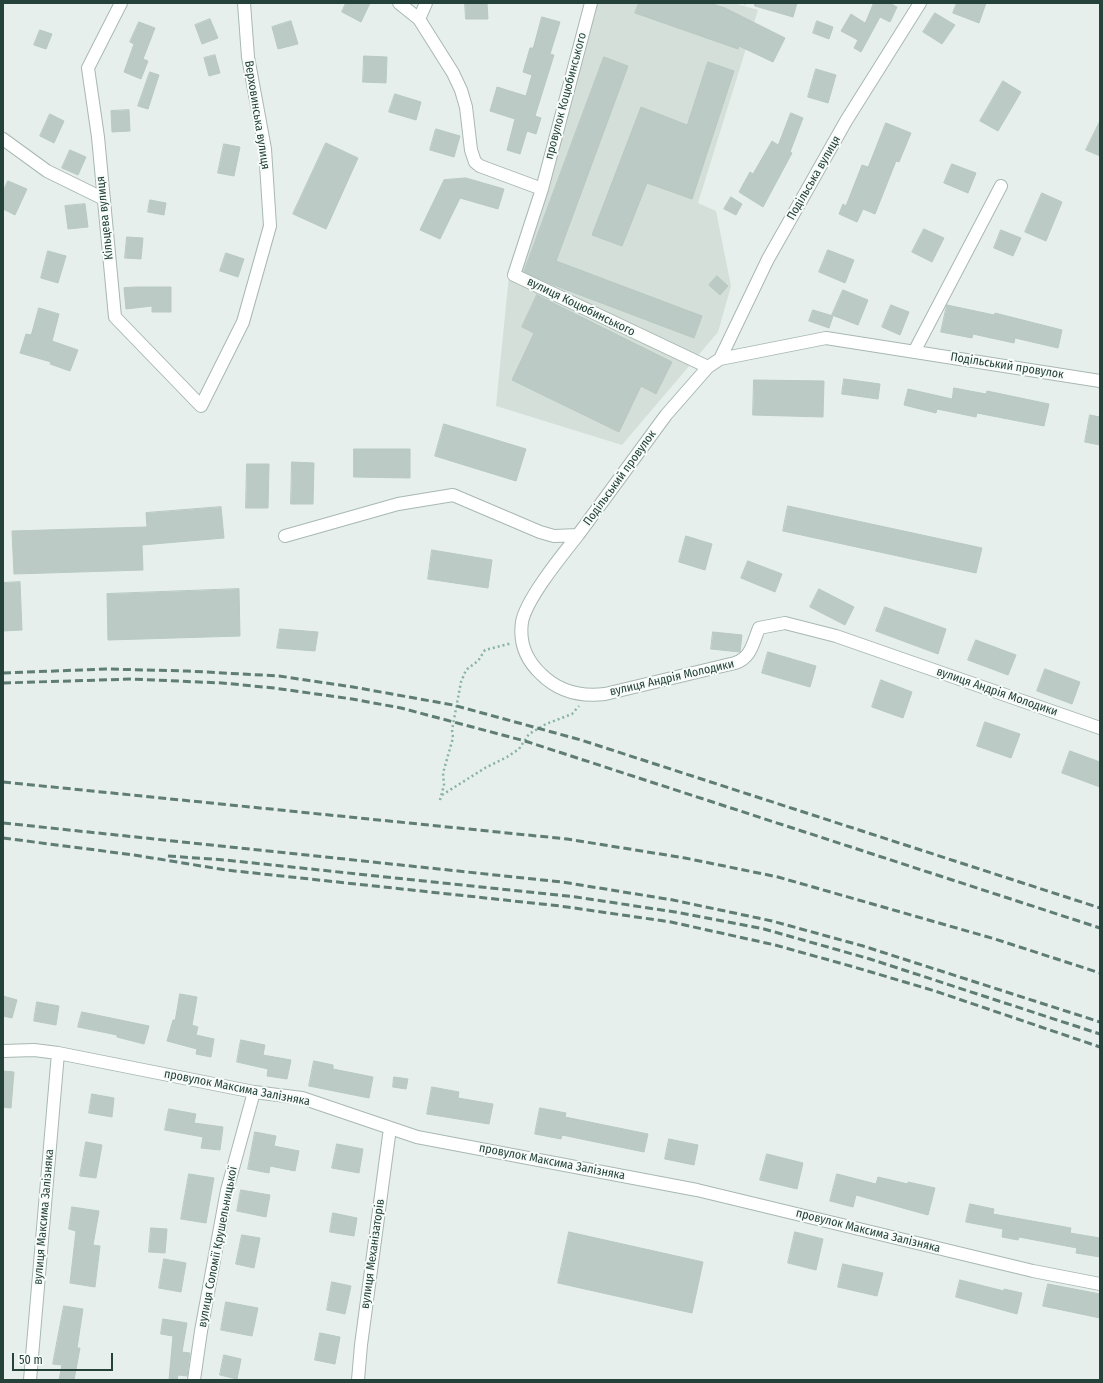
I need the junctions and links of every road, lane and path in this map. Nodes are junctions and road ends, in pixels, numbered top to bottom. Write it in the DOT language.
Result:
graph roads {
  1 [pos="120,3"];
  2 [pos="244,3"];
  3 [pos="399,3"];
  4 [pos="426,3"];
  5 [pos="590,3"];
  6 [pos="744,3"];
  7 [pos="748,3"];
  8 [pos="920,3"];
  9 [pos="419,19"];
  10 [pos="3,139"];
  11 [pos="1001,186"];
  12 [pos="542,189"];
  13 [pos="104,199"];
  14 [pos="914,352"];
  15 [pos="720,359"];
  16 [pos="708,367"];
  17 [pos="1100,381"];
  18 [pos="201,406"];
  19 [pos="578,535"];
  20 [pos="285,536"];
  21 [pos="522,640"];
  22 [pos="588,696"];
  23 [pos="1100,728"];
  24 [pos="441,796"];
  25 [pos="440,800"];
  26 [pos="3,1051"];
  27 [pos="58,1053"];
  28 [pos="254,1092"];
  29 [pos="390,1128"];
  30 [pos="1100,1284"];
  31 [pos="30,1380"];
  32 [pos="194,1380"];
  33 [pos="358,1380"];
  1 -- 13 [label="street, Кільцева вулиця"];
  2 -- 18 [label="street, Верховинська вулиця"];
  3 -- 9 [label="street"];
  4 -- 9 [label="street"];
  5 -- 12 [label="street, провулок Коцюбинського"];
  6 -- 7 [label="path"];
  8 -- 15 [label="street, Подільська вулиця"];
  9 -- 12 [label="street"];
  10 -- 13 [label="street"];
  11 -- 14 [label="street"];
  12 -- 16 [label="street, вулиця Коцюбинського"];
  13 -- 18 [label="street, Кільцева вулиця"];
  14 -- 15 [label="street, Подільський провулок"];
  14 -- 17 [label="street, Подільський провулок"];
  15 -- 16 [label="street, Подільський провулок"];
  16 -- 19 [label="street, Подільський провулок"];
  19 -- 20 [label="street, Подільський провулок"];
  19 -- 21 [label="street, вулиця Андрія Молодики"];
  21 -- 22 [label="street, вулиця Андрія Молодики"];
  21 -- 24 [label="path"];
  22 -- 23 [label="street, вулиця Андрія Молодики"];
  22 -- 24 [label="path"];
  24 -- 25 [label="path"];
  26 -- 27 [label="street, провулок Максима Залізняка"];
  27 -- 28 [label="street, провулок Максима Залізняка"];
  27 -- 31 [label="street, вулиця Максима Залізняка"];
  28 -- 29 [label="street, провулок Максима Залізняка"];
  28 -- 32 [label="street, вулиця Соломії Крушельницької"];
  29 -- 30 [label="street, провулок Максима Залізняка"];
  29 -- 33 [label="street, вулиця Механізаторів"];
}
